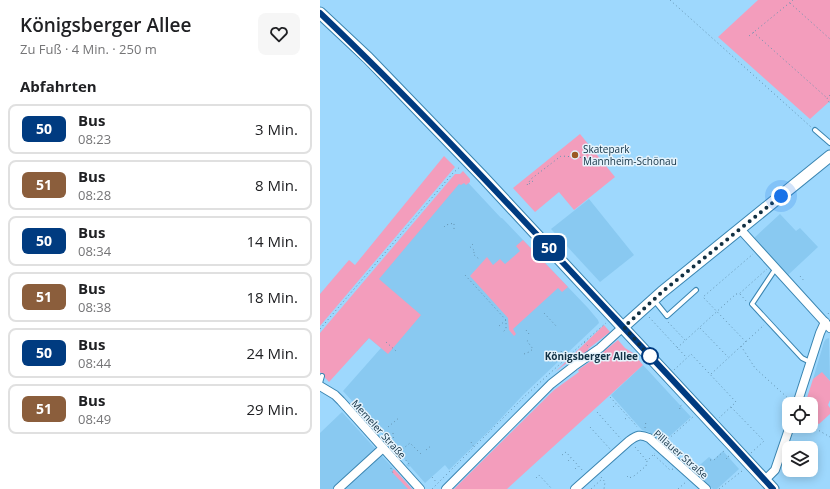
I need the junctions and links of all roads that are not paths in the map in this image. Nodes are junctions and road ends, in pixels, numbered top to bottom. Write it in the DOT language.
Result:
graph roads {
  1 [pos="320,13"];
  2 [pos="815,130"];
  3 [pos="830,143"];
  4 [pos="830,156"];
  5 [pos="740,229"];
  6 [pos="774,266"];
  7 [pos="696,290"];
  8 [pos="654,300"];
  9 [pos="827,325"];
  10 [pos="624,327"];
  11 [pos="811,362"];
  12 [pos="322,376"];
  13 [pos="320,383"];
  14 [pos="320,386"];
  15 [pos="799,397"];
  16 [pos="788,433"];
  17 [pos="383,448"];
  18 [pos="765,480"];
  19 [pos="338,489"];
  20 [pos="420,489"];
  21 [pos="446,489"];
  22 [pos="575,489"];
  23 [pos="706,489"];
  24 [pos="773,489"];
  1 -- 10 [label="street"];
  2 -- 3 [label="lane"];
  4 -- 5 [label="street"];
  5 -- 6 [label="street"];
  5 -- 8 [label="street"];
  6 -- 9 [label="street"];
  6 -- 11 [label="lane"];
  7 -- 8 [label="lane"];
  8 -- 10 [label="street"];
  9 -- 11 [label="street"];
  10 -- 18 [label="street"];
  10 -- 21 [label="street"];
  11 -- 15 [label="street"];
  12 -- 13 [label="lane"];
  14 -- 17 [label="street, Memeler Straße"];
  16 -- 18 [label="street"];
  17 -- 19 [label="street"];
  17 -- 20 [label="street, Memeler Straße"];
  18 -- 24 [label="street"];
  22 -- 23 [label="street, Pillauer Straße"];
}
